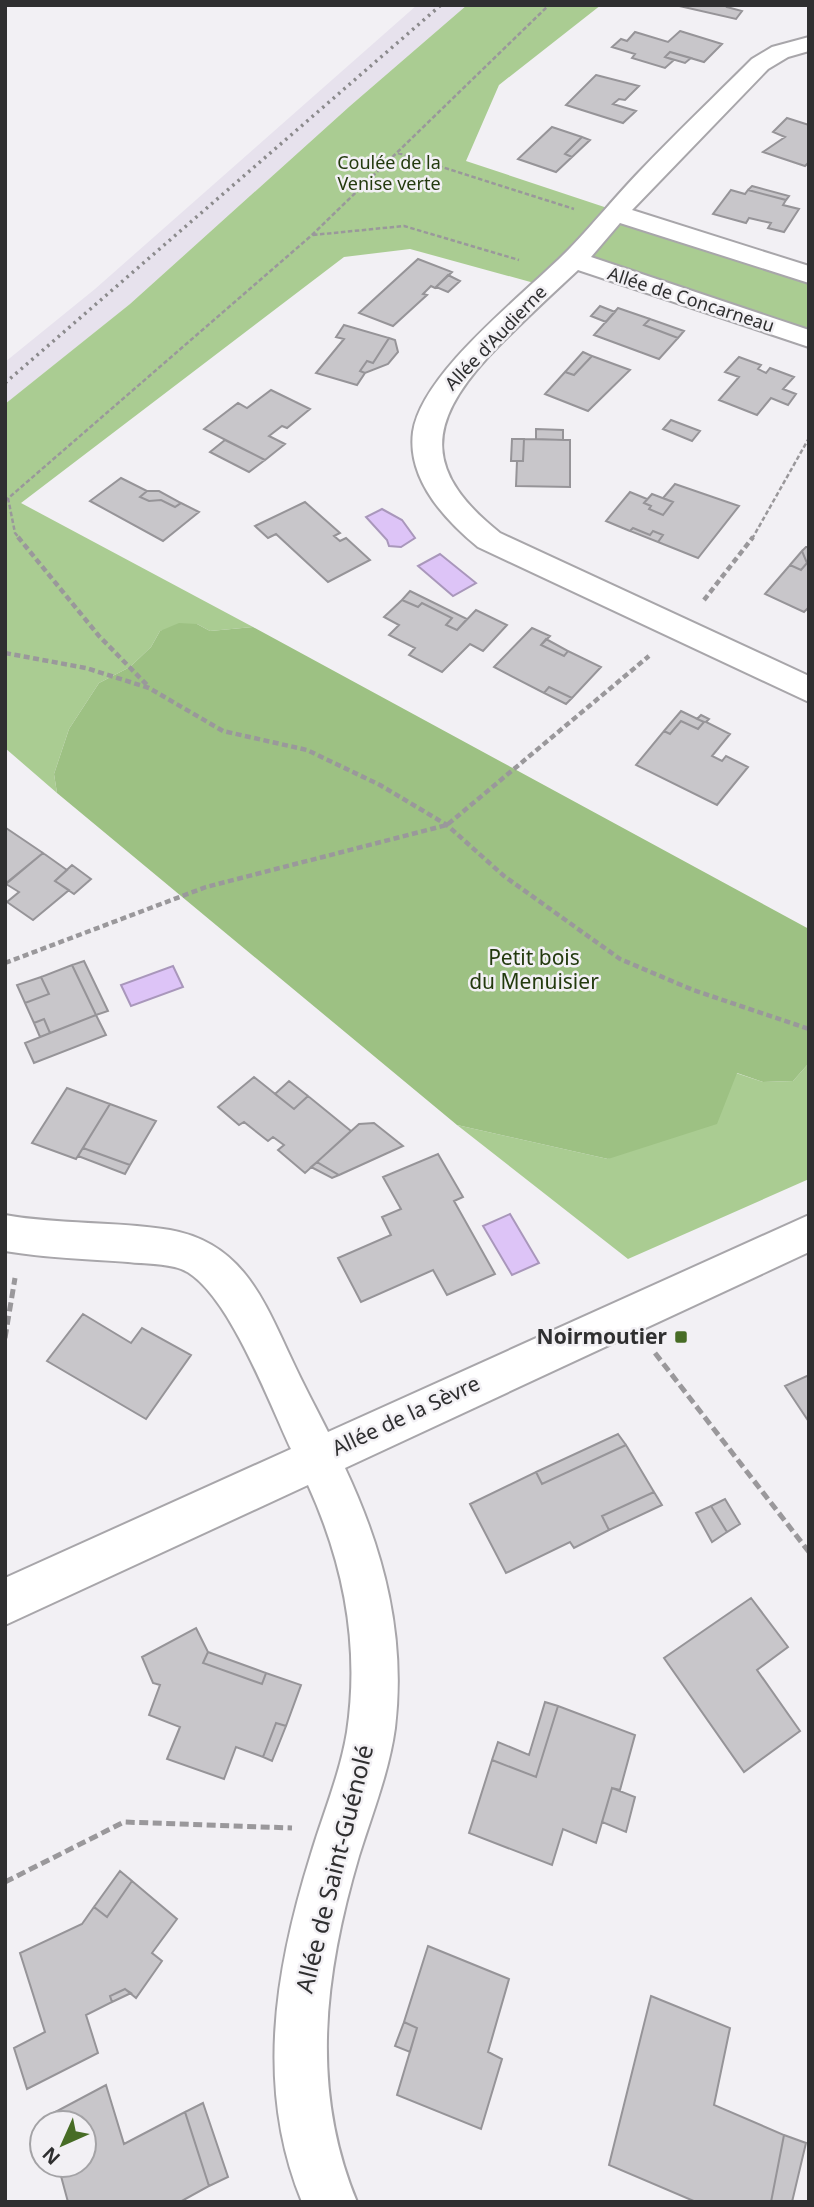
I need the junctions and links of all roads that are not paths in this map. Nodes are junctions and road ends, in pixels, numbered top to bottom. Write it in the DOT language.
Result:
graph roads {
  1 [pos="809,44"];
  2 [pos="612,216"];
  3 [pos="566,266"];
  4 [pos="809,275"];
  5 [pos="809,339"];
  6 [pos="809,690"];
  7 [pos="809,1233"];
  8 [pos="13,1234"];
  9 [pos="319,1457"];
  10 [pos="5,1602"];
  11 [pos="330,2202"];
  1 -- 2 [label="street, Allée d'Audierne"];
  2 -- 3 [label="street, Allée d'Audierne"];
  2 -- 4 [label="street"];
  3 -- 5 [label="street, Allée de Concarneau"];
  3 -- 6 [label="street, Allée d'Audierne"];
  7 -- 9 [label="street, Allée de la Sèvre"];
  8 -- 9 [label="street, Allée de Saint-Guénolé"];
  9 -- 10 [label="street, Allée de la Sèvre"];
  9 -- 11 [label="street, Allée de Saint-Guénolé"];
}
